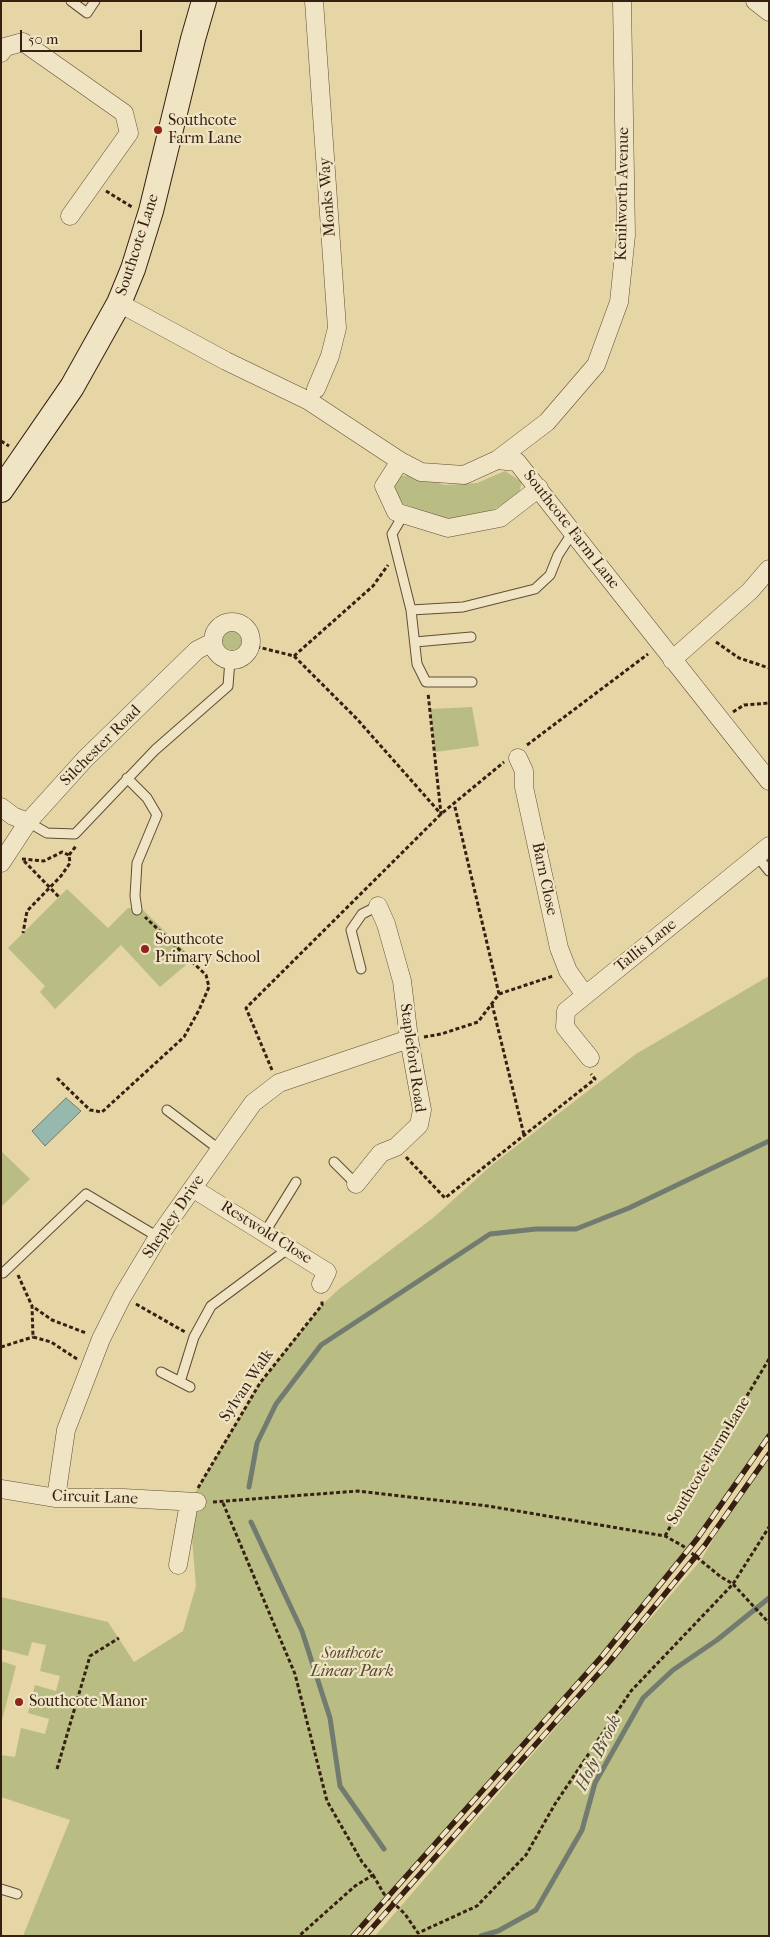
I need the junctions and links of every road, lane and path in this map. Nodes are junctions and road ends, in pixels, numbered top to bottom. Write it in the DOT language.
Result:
graph roads {
  1 [pos="71,1"];
  2 [pos="95,1"];
  3 [pos="204,1"];
  4 [pos="314,1"];
  5 [pos="622,1"];
  6 [pos="755,1"];
  7 [pos="769,12"];
  8 [pos="1,53"];
  9 [pos="116,198"];
  10 [pos="127,205"];
  11 [pos="70,216"];
  12 [pos="119,303"];
  13 [pos="316,389"];
  14 [pos="497,460"];
  15 [pos="400,461"];
  16 [pos="539,488"];
  17 [pos="1,490"];
  18 [pos="404,514"];
  19 [pos="573,532"];
  20 [pos="387,558"];
  21 [pos="769,569"];
  22 [pos="411,610"];
  23 [pos="702,634"];
  24 [pos="472,637"];
  25 [pos="213,642"];
  26 [pos="415,642"];
  27 [pos="250,645"];
  28 [pos="660,645"];
  29 [pos="294,656"];
  30 [pos="230,660"];
  31 [pos="672,660"];
  32 [pos="769,668"];
  33 [pos="426,682"];
  34 [pos="472,682"];
  35 [pos="769,703"];
  36 [pos="720,719"];
  37 [pos="520,753"];
  38 [pos="126,778"];
  39 [pos="769,781"];
  40 [pos="454,803"];
  41 [pos="1,807"];
  42 [pos="28,822"];
  43 [pos="763,851"];
  44 [pos="12,858"];
  45 [pos="769,871"];
  46 [pos="49,887"];
  47 [pos="59,897"];
  48 [pos="378,906"];
  49 [pos="137,910"];
  50 [pos="23,933"];
  51 [pos="361,969"];
  52 [pos="568,971"];
  53 [pos="499,994"];
  54 [pos="585,995"];
  55 [pos="492,1003"];
  56 [pos="409,1039"];
  57 [pos="590,1058"];
  58 [pos="57,1078"];
  59 [pos="167,1110"];
  60 [pos="524,1135"];
  61 [pos="396,1147"];
  62 [pos="220,1150"];
  63 [pos="334,1162"];
  64 [pos="296,1182"];
  65 [pos="356,1184"];
  66 [pos="194,1189"];
  67 [pos="265,1232"];
  68 [pos="158,1237"];
  69 [pos="290,1247"];
  70 [pos="7,1270"];
  71 [pos="321,1284"];
  72 [pos="122,1297"];
  73 [pos="32,1306"];
  74 [pos="33,1337"];
  75 [pos="194,1337"];
  76 [pos="101,1339"];
  77 [pos="1,1347"];
  78 [pos="769,1359"];
  79 [pos="90,1368"];
  80 [pos="162,1372"];
  81 [pos="180,1382"];
  82 [pos="190,1387"];
  83 [pos="1,1489"];
  84 [pos="56,1498"];
  85 [pos="193,1503"];
  86 [pos="223,1503"];
  87 [pos="769,1527"];
  88 [pos="665,1536"];
  89 [pos="178,1565"];
  90 [pos="732,1584"];
  91 [pos="769,1623"];
  92 [pos="119,1638"];
  93 [pos="56,1769"];
  94 [pos="373,1875"];
  95 [pos="1,1889"];
  96 [pos="17,1894"];
  97 [pos="418,1935"];
  98 [pos="298,1936"];
  1 -- 2 [label="lane"];
  3 -- 12 [label="street, Southcote Lane"];
  4 -- 13 [label="street, Monks Way"];
  5 -- 14 [label="street, Kenilworth Avenue"];
  6 -- 7 [label="street"];
  8 -- 11 [label="street"];
  9 -- 10 [label="path"];
  12 -- 15 [label="street"];
  12 -- 17 [label="street, Southcote Lane"];
  14 -- 15 [label="street"];
  14 -- 16 [label="street, Southcote Farm Lane"];
  15 -- 18 [label="street"];
  16 -- 18 [label="street"];
  16 -- 19 [label="street, Southcote Farm Lane"];
  18 -- 22 [label="lane"];
  19 -- 22 [label="lane"];
  19 -- 28 [label="street, Southcote Farm Lane"];
  20 -- 29 [label="path"];
  21 -- 23 [label="street"];
  22 -- 26 [label="lane"];
  23 -- 31 [label="street"];
  23 -- 32 [label="path"];
  24 -- 26 [label="lane"];
  25 -- 27 [label="street, Silchester Road"];
  25 -- 30 [label="street"];
  25 -- 42 [label="street, Silchester Road"];
  26 -- 33 [label="lane"];
  27 -- 29 [label="path"];
  27 -- 30 [label="street"];
  28 -- 31 [label="street, Southcote Farm Lane"];
  28 -- 37 [label="path"];
  29 -- 33 [label="path"];
  30 -- 38 [label="lane"];
  31 -- 36 [label="street, Southcote Farm Lane"];
  33 -- 34 [label="lane"];
  35 -- 36 [label="path"];
  36 -- 39 [label="street, Southcote Farm Lane"];
  37 -- 52 [label="street, Barn Close"];
  38 -- 42 [label="lane"];
  38 -- 49 [label="lane"];
  40 -- 53 [label="path"];
  41 -- 42 [label="street"];
  42 -- 44 [label="street, Silchester Road"];
  43 -- 45 [label="lane"];
  43 -- 54 [label="street, Tallis Lane"];
  44 -- 46 [label="path"];
  44 -- 46 [label="path"];
  46 -- 47 [label="path"];
  46 -- 50 [label="path"];
  48 -- 51 [label="lane"];
  48 -- 56 [label="street, Stapleford Road"];
  49 -- 58 [label="path"];
  52 -- 53 [label="path"];
  52 -- 54 [label="street, Barn Close"];
  53 -- 55 [label="path"];
  54 -- 57 [label="street, Tallis Lane"];
  55 -- 56 [label="path"];
  55 -- 60 [label="path"];
  56 -- 61 [label="street, Stapleford Road"];
  56 -- 62 [label="street, Shepley Drive"];
  57 -- 60 [label="path"];
  59 -- 62 [label="lane"];
  60 -- 61 [label="path"];
  61 -- 65 [label="street, Stapleford Road"];
  62 -- 66 [label="street, Shepley Drive"];
  63 -- 65 [label="lane"];
  64 -- 67 [label="lane"];
  66 -- 67 [label="street, Restwold Close"];
  66 -- 68 [label="street, Shepley Drive"];
  67 -- 69 [label="street, Restwold Close"];
  68 -- 70 [label="lane"];
  68 -- 72 [label="street, Shepley Drive"];
  69 -- 71 [label="street, Restwold Close"];
  69 -- 75 [label="lane"];
  70 -- 73 [label="path"];
  71 -- 85 [label="path, Sylvan Walk"];
  72 -- 75 [label="path"];
  72 -- 76 [label="street, Shepley Drive"];
  73 -- 74 [label="path"];
  73 -- 76 [label="path"];
  74 -- 77 [label="path"];
  74 -- 79 [label="path"];
  75 -- 81 [label="lane"];
  76 -- 79 [label="street, Shepley Drive"];
  78 -- 88 [label="path, Southcote Farm Lane"];
  79 -- 84 [label="street, Shepley Drive"];
  80 -- 81 [label="lane"];
  81 -- 82 [label="lane"];
  83 -- 84 [label="street, Circuit Lane"];
  84 -- 85 [label="street, Circuit Lane"];
  85 -- 86 [label="path"];
  85 -- 89 [label="street"];
  86 -- 88 [label="path"];
  86 -- 94 [label="path"];
  87 -- 90 [label="path"];
  88 -- 90 [label="path"];
  90 -- 91 [label="path"];
  90 -- 97 [label="path"];
  92 -- 93 [label="path"];
  94 -- 97 [label="path"];
  94 -- 98 [label="path"];
  95 -- 96 [label="lane"];
}
